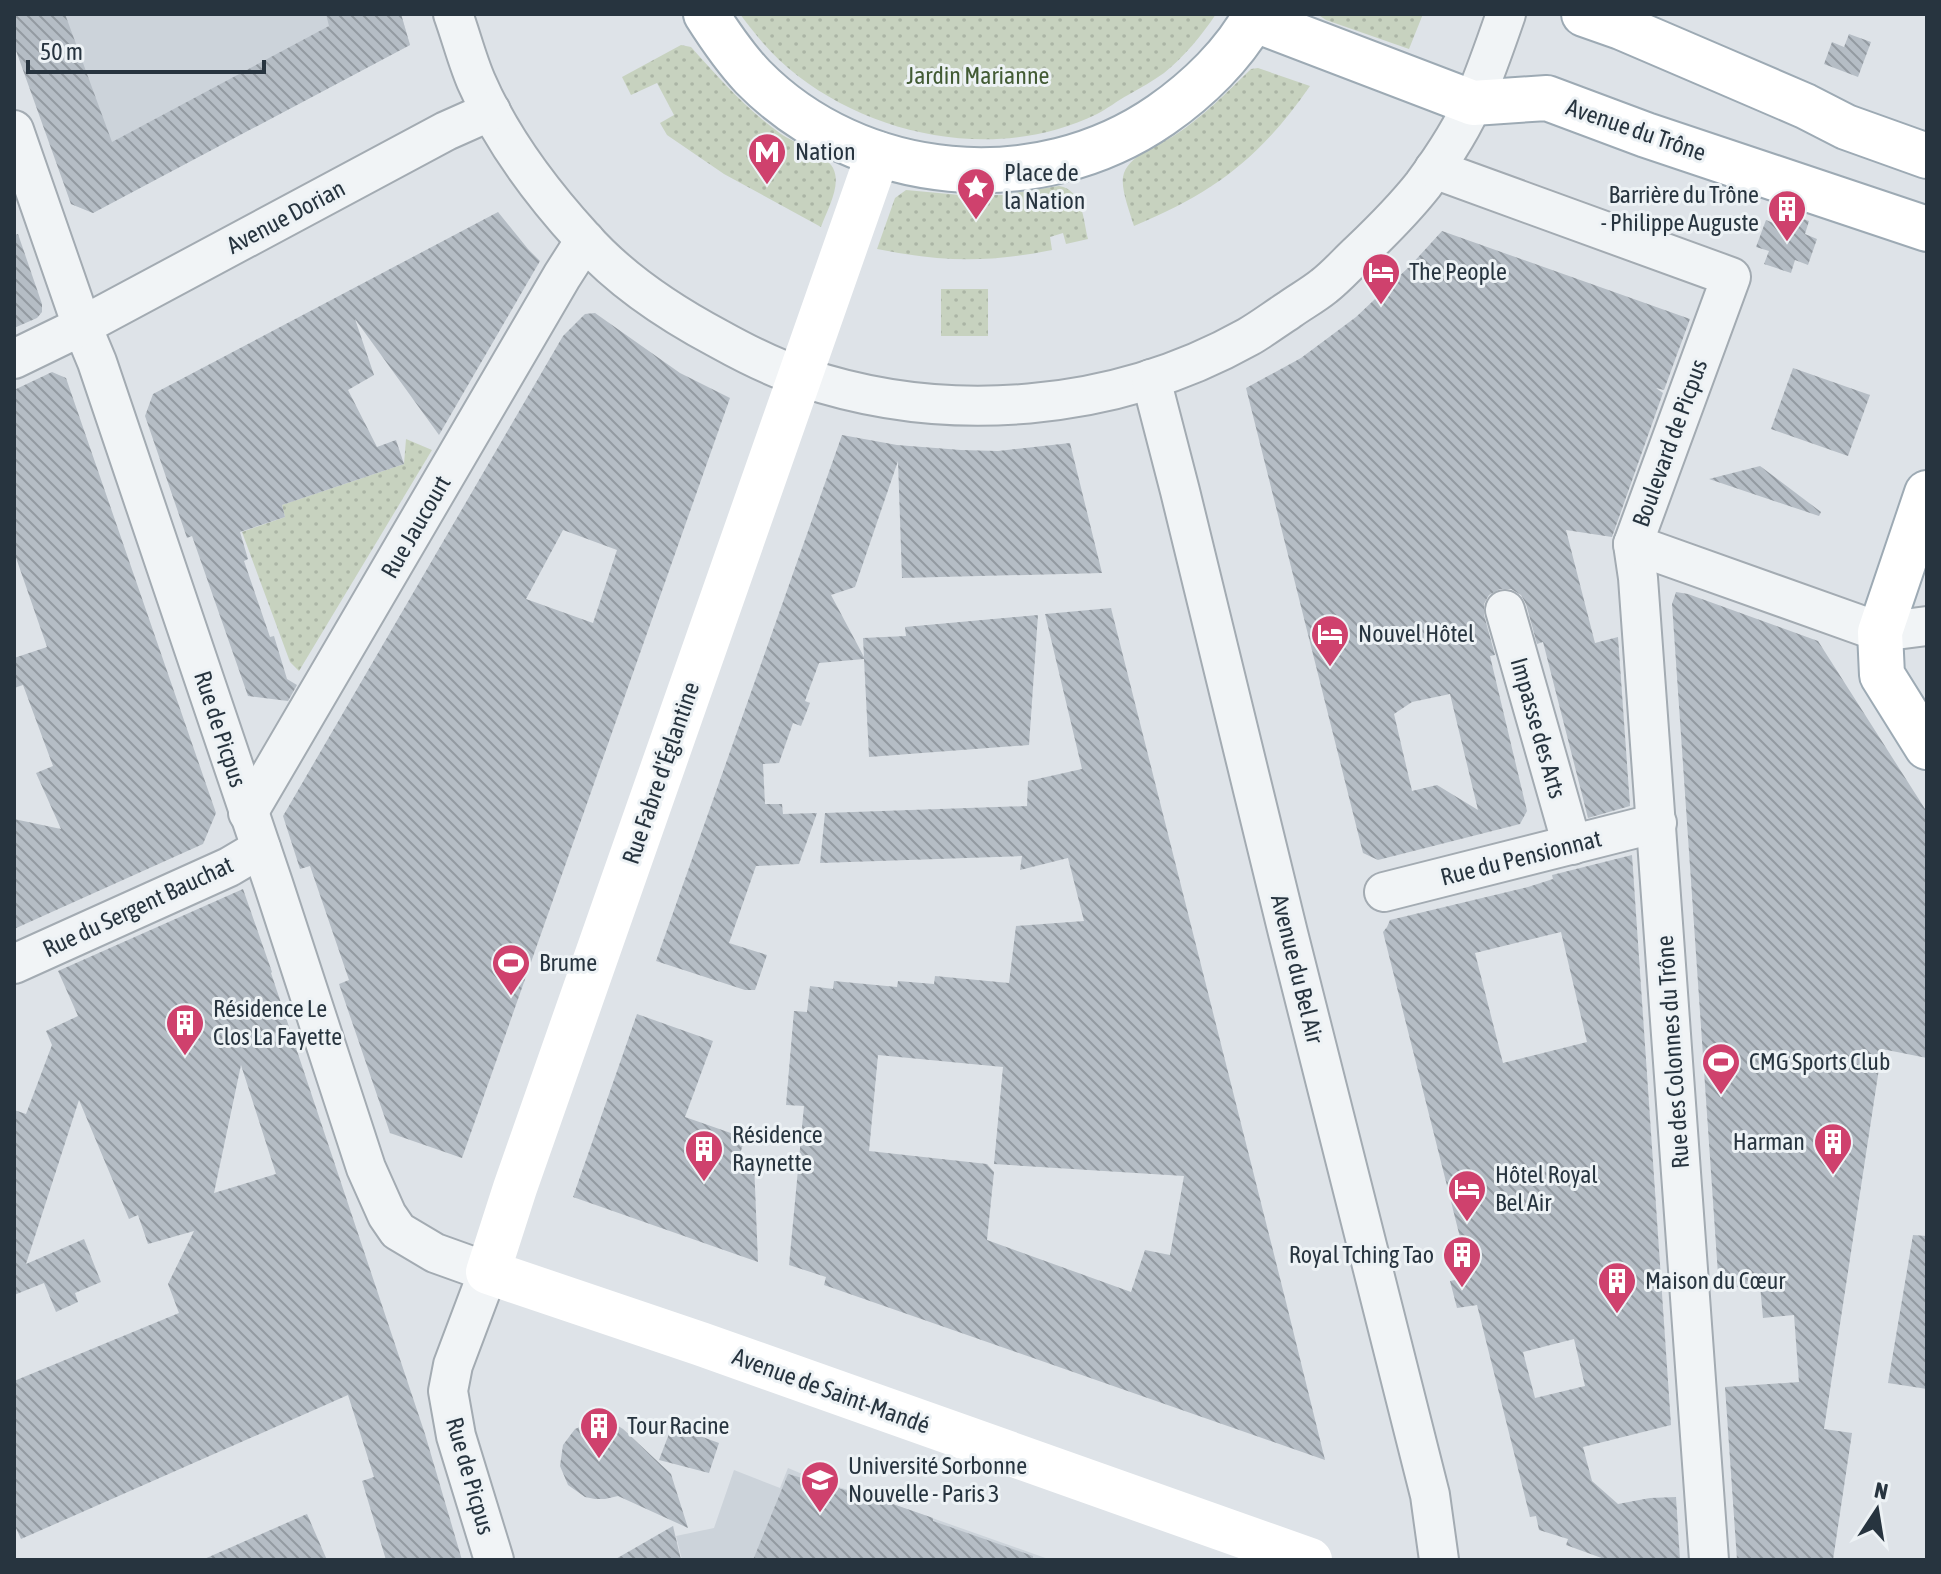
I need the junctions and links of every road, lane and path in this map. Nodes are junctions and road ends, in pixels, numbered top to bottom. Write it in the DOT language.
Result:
graph roads {
  1 [pos="453,14"];
  2 [pos="706,14"];
  3 [pos="1506,14"];
  4 [pos="1584,14"];
  5 [pos="1254,17"];
  6 [pos="1473,103"];
  7 [pos="491,111"];
  8 [pos="14,130"];
  9 [pos="878,154"];
  10 [pos="1927,156"];
  11 [pos="1434,169"];
  12 [pos="1927,229"];
  13 [pos="585,240"];
  14 [pos="82,326"];
  15 [pos="14,359"];
  16 [pos="801,377"];
  17 [pos="1151,379"];
  18 [pos="1927,493"];
  19 [pos="1633,544"];
  20 [pos="1505,610"];
  21 [pos="1927,626"];
  22 [pos="1880,632"];
  23 [pos="1927,747"];
  24 [pos="1657,823"];
  25 [pos="255,831"];
  26 [pos="1572,845"];
  27 [pos="1384,892"];
  28 [pos="14,964"];
  29 [pos="488,1272"];
  30 [pos="448,1391"];
  31 [pos="494,1560"];
  32 [pos="1310,1560"];
  33 [pos="1439,1560"];
  34 [pos="1709,1560"];
  1 -- 7 [label="street"];
  2 -- 9 [label="street"];
  3 -- 6 [label="street"];
  4 -- 10 [label="street"];
  5 -- 6 [label="street, Avenue du Trône"];
  5 -- 9 [label="street"];
  6 -- 11 [label="street"];
  6 -- 12 [label="street, Avenue du Trône"];
  7 -- 13 [label="street"];
  7 -- 14 [label="street, Avenue Dorian"];
  8 -- 14 [label="street, Rue de Picpus"];
  9 -- 16 [label="street, Rue Fabre d'Églantine"];
  11 -- 17 [label="street"];
  11 -- 19 [label="street, Boulevard de Picpus"];
  13 -- 16 [label="street"];
  13 -- 25 [label="street, Rue Jaucourt"];
  14 -- 15 [label="street, Avenue Dorian"];
  14 -- 25 [label="street, Rue de Picpus"];
  16 -- 17 [label="street"];
  16 -- 29 [label="street, Rue Fabre d'Églantine"];
  17 -- 33 [label="street, Avenue du Bel Air"];
  18 -- 22 [label="street"];
  19 -- 22 [label="street, Boulevard de Picpus"];
  19 -- 24 [label="street, Rue des Colonnes du Trône"];
  20 -- 26 [label="street, Impasse des Arts"];
  21 -- 22 [label="street, Boulevard de Picpus"];
  22 -- 23 [label="street"];
  24 -- 26 [label="street, Rue du Pensionnat"];
  24 -- 34 [label="street, Rue des Colonnes du Trône"];
  25 -- 28 [label="street, Rue du Sergent Bauchat"];
  25 -- 29 [label="street, Rue de Picpus"];
  26 -- 27 [label="street, Rue du Pensionnat"];
  29 -- 30 [label="street, Rue Fabre d'Églantine"];
  29 -- 32 [label="street, Avenue de Saint-Mandé"];
  30 -- 31 [label="street, Rue de Picpus"];
}
